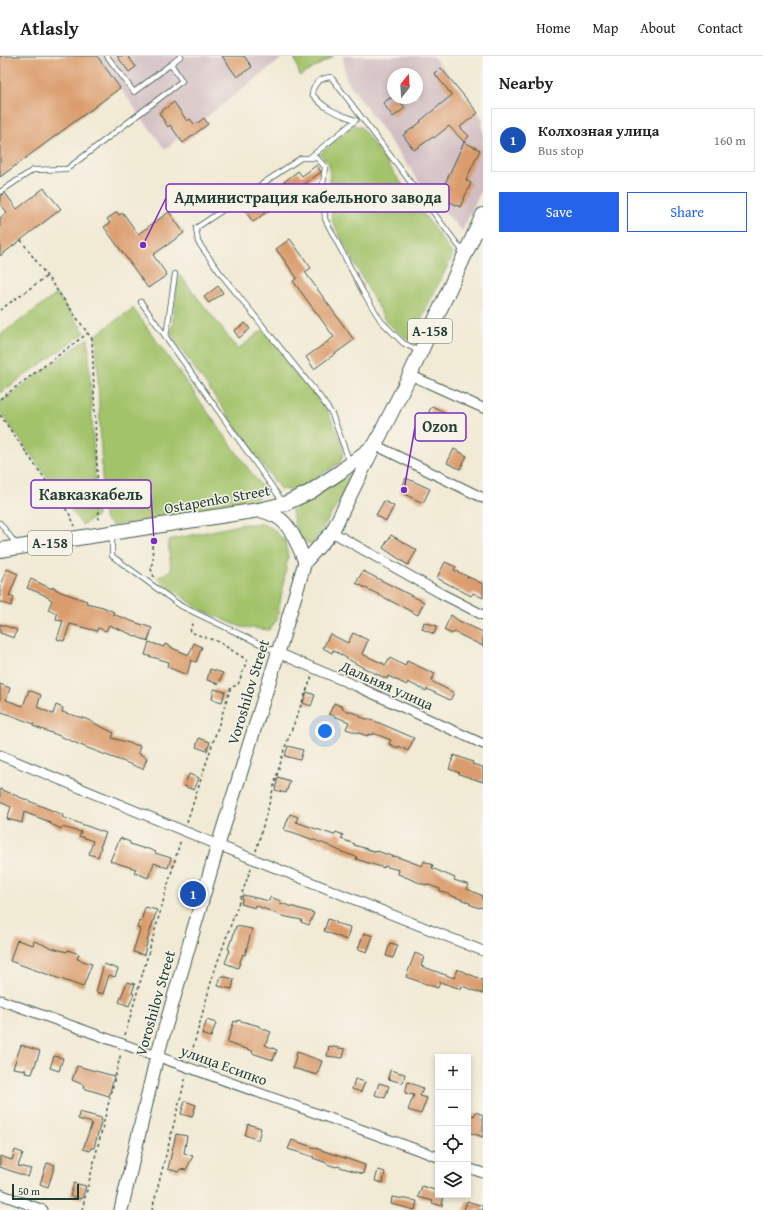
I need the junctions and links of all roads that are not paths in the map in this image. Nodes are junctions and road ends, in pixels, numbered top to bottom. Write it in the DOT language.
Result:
graph roads {
  1 [pos="107,56"];
  2 [pos="181,56"];
  3 [pos="171,64"];
  4 [pos="360,116"];
  5 [pos="355,120"];
  6 [pos="309,158"];
  7 [pos="0,192"];
  8 [pos="483,215"];
  9 [pos="465,255"];
  10 [pos="175,274"];
  11 [pos="141,302"];
  12 [pos="166,337"];
  13 [pos="420,352"];
  14 [pos="410,375"];
  15 [pos="483,408"];
  16 [pos="375,445"];
  17 [pos="350,464"];
  18 [pos="483,498"];
  19 [pos="284,504"];
  20 [pos="259,510"];
  21 [pos="0,523"];
  22 [pos="332,532"];
  23 [pos="106,534"];
  24 [pos="18,547"];
  25 [pos="0,550"];
  26 [pos="305,562"];
  27 [pos="483,615"];
  28 [pos="278,653"];
  29 [pos="483,744"];
  30 [pos="0,755"];
  31 [pos="218,845"];
  32 [pos="483,951"];
  33 [pos="0,1000"];
  34 [pos="157,1056"];
  35 [pos="435,1156"];
  36 [pos="471,1169"];
  37 [pos="483,1173"];
  38 [pos="0,1194"];
  39 [pos="42,1210"];
  40 [pos="121,1210"];
  1 -- 3 [label="lane"];
  2 -- 3 [label="lane"];
  3 -- 7 [label="lane"];
  4 -- 5 [label="lane"];
  4 -- 5 [label="lane"];
  4 -- 9 [label="lane"];
  5 -- 6 [label="lane"];
  6 -- 13 [label="lane"];
  6 -- 17 [label="lane"];
  8 -- 9 [label="main road, Voroshilov Street / А-158"];
  9 -- 13 [label="main road, Voroshilov Street / А-158"];
  10 -- 12 [label="lane"];
  11 -- 12 [label="lane"];
  12 -- 19 [label="lane"];
  13 -- 14 [label="main road, Voroshilov Street / А-158"];
  14 -- 15 [label="street"];
  14 -- 16 [label="main road, Voroshilov Street / А-158"];
  16 -- 17 [label="main road, Ostapenko Street / А-158"];
  16 -- 18 [label="street"];
  16 -- 22 [label="main road, Voroshilov Street"];
  17 -- 19 [label="main road, Ostapenko Street / А-158"];
  19 -- 20 [label="main road, Ostapenko Street / А-158"];
  20 -- 23 [label="main road, Ostapenko Street / А-158"];
  20 -- 26 [label="main road"];
  21 -- 24 [label="lane"];
  22 -- 26 [label="main road, Voroshilov Street"];
  22 -- 27 [label="street"];
  23 -- 24 [label="main road, Ostapenko Street / А-158"];
  23 -- 28 [label="lane"];
  24 -- 25 [label="main road, Ostapenko Street / А-158"];
  26 -- 28 [label="main road, Voroshilov Street"];
  28 -- 29 [label="street, Дальняя улица"];
  28 -- 31 [label="main road, Voroshilov Street"];
  30 -- 31 [label="street"];
  31 -- 32 [label="street"];
  31 -- 34 [label="main road, Voroshilov Street"];
  33 -- 34 [label="street, улица Есипко"];
  34 -- 35 [label="street, улица Есипко"];
  34 -- 40 [label="main road, Voroshilov Street"];
  36 -- 37 [label="street"];
  38 -- 39 [label="street"];
}
